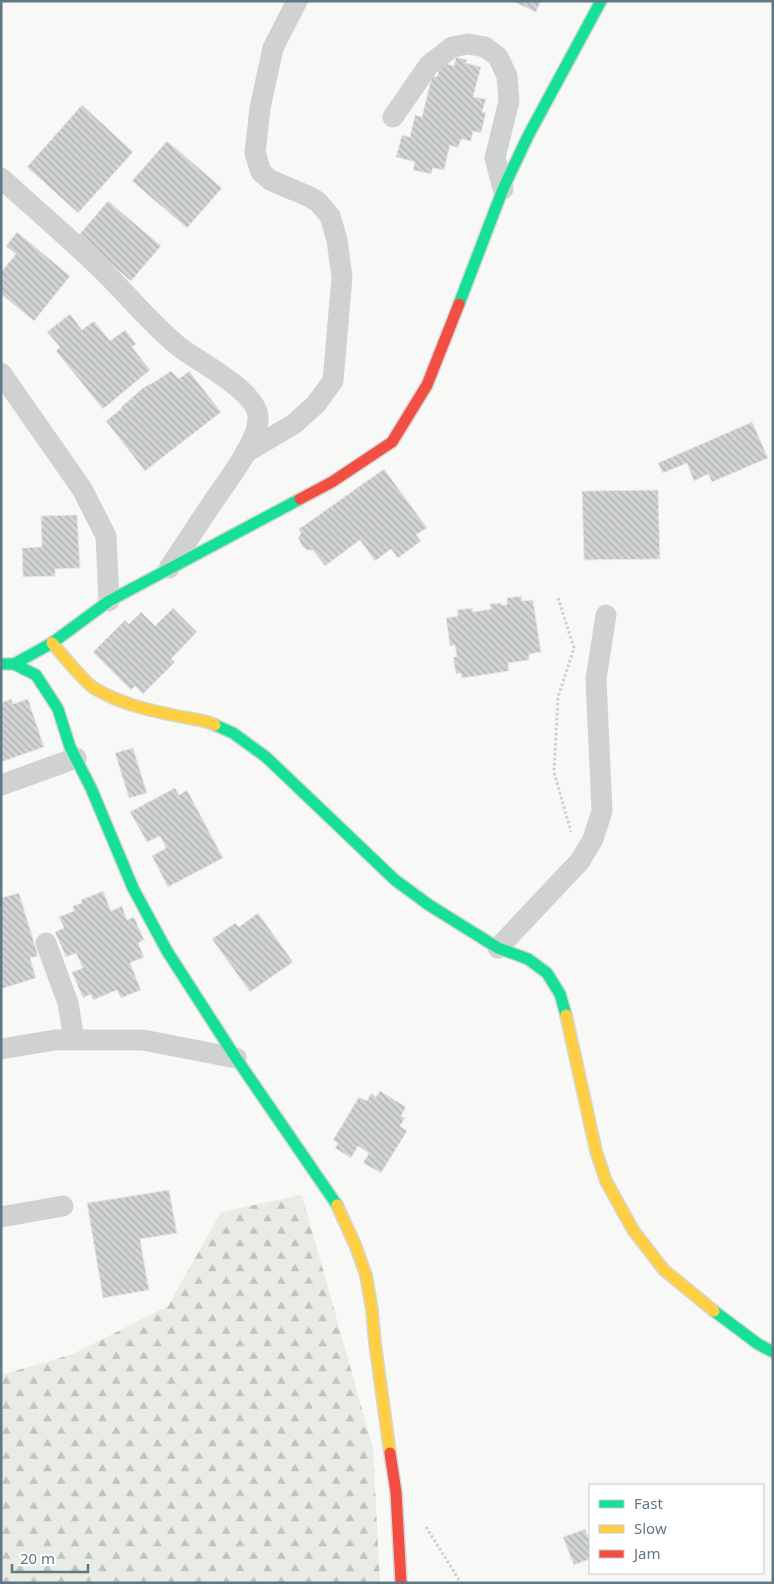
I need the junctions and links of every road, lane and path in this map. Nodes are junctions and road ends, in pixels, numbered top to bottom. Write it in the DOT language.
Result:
graph roads {
  1 [pos="297,1"];
  2 [pos="601,1"];
  3 [pos="393,117"];
  4 [pos="1,178"];
  5 [pos="503,189"];
  6 [pos="1,373"];
  7 [pos="245,453"];
  8 [pos="169,568"];
  9 [pos="558,598"];
  10 [pos="109,601"];
  11 [pos="606,616"];
  12 [pos="52,643"];
  13 [pos="1,664"];
  14 [pos="14,664"];
  15 [pos="76,758"];
  16 [pos="1,784"];
  17 [pos="580,862"];
  18 [pos="46,943"];
  19 [pos="498,948"];
  20 [pos="74,1040"];
  21 [pos="1,1049"];
  22 [pos="236,1058"];
  23 [pos="63,1206"];
  24 [pos="1,1217"];
  25 [pos="773,1352"];
  26 [pos="421,1521"];
  27 [pos="402,1583"];
  28 [pos="461,1583"];
  1 -- 7 [label="street"];
  2 -- 5 [label="street"];
  3 -- 5 [label="street"];
  4 -- 7 [label="street"];
  5 -- 8 [label="street"];
  6 -- 10 [label="street"];
  7 -- 8 [label="street"];
  8 -- 10 [label="street"];
  9 -- 17 [label="path"];
  10 -- 12 [label="street"];
  11 -- 17 [label="street"];
  12 -- 14 [label="street"];
  12 -- 19 [label="street"];
  13 -- 14 [label="street"];
  14 -- 15 [label="street"];
  15 -- 16 [label="street"];
  15 -- 22 [label="street"];
  17 -- 19 [label="street"];
  18 -- 20 [label="street"];
  19 -- 25 [label="street"];
  20 -- 21 [label="street"];
  20 -- 22 [label="street"];
  22 -- 27 [label="street"];
  23 -- 24 [label="street"];
  26 -- 28 [label="path"];
}
